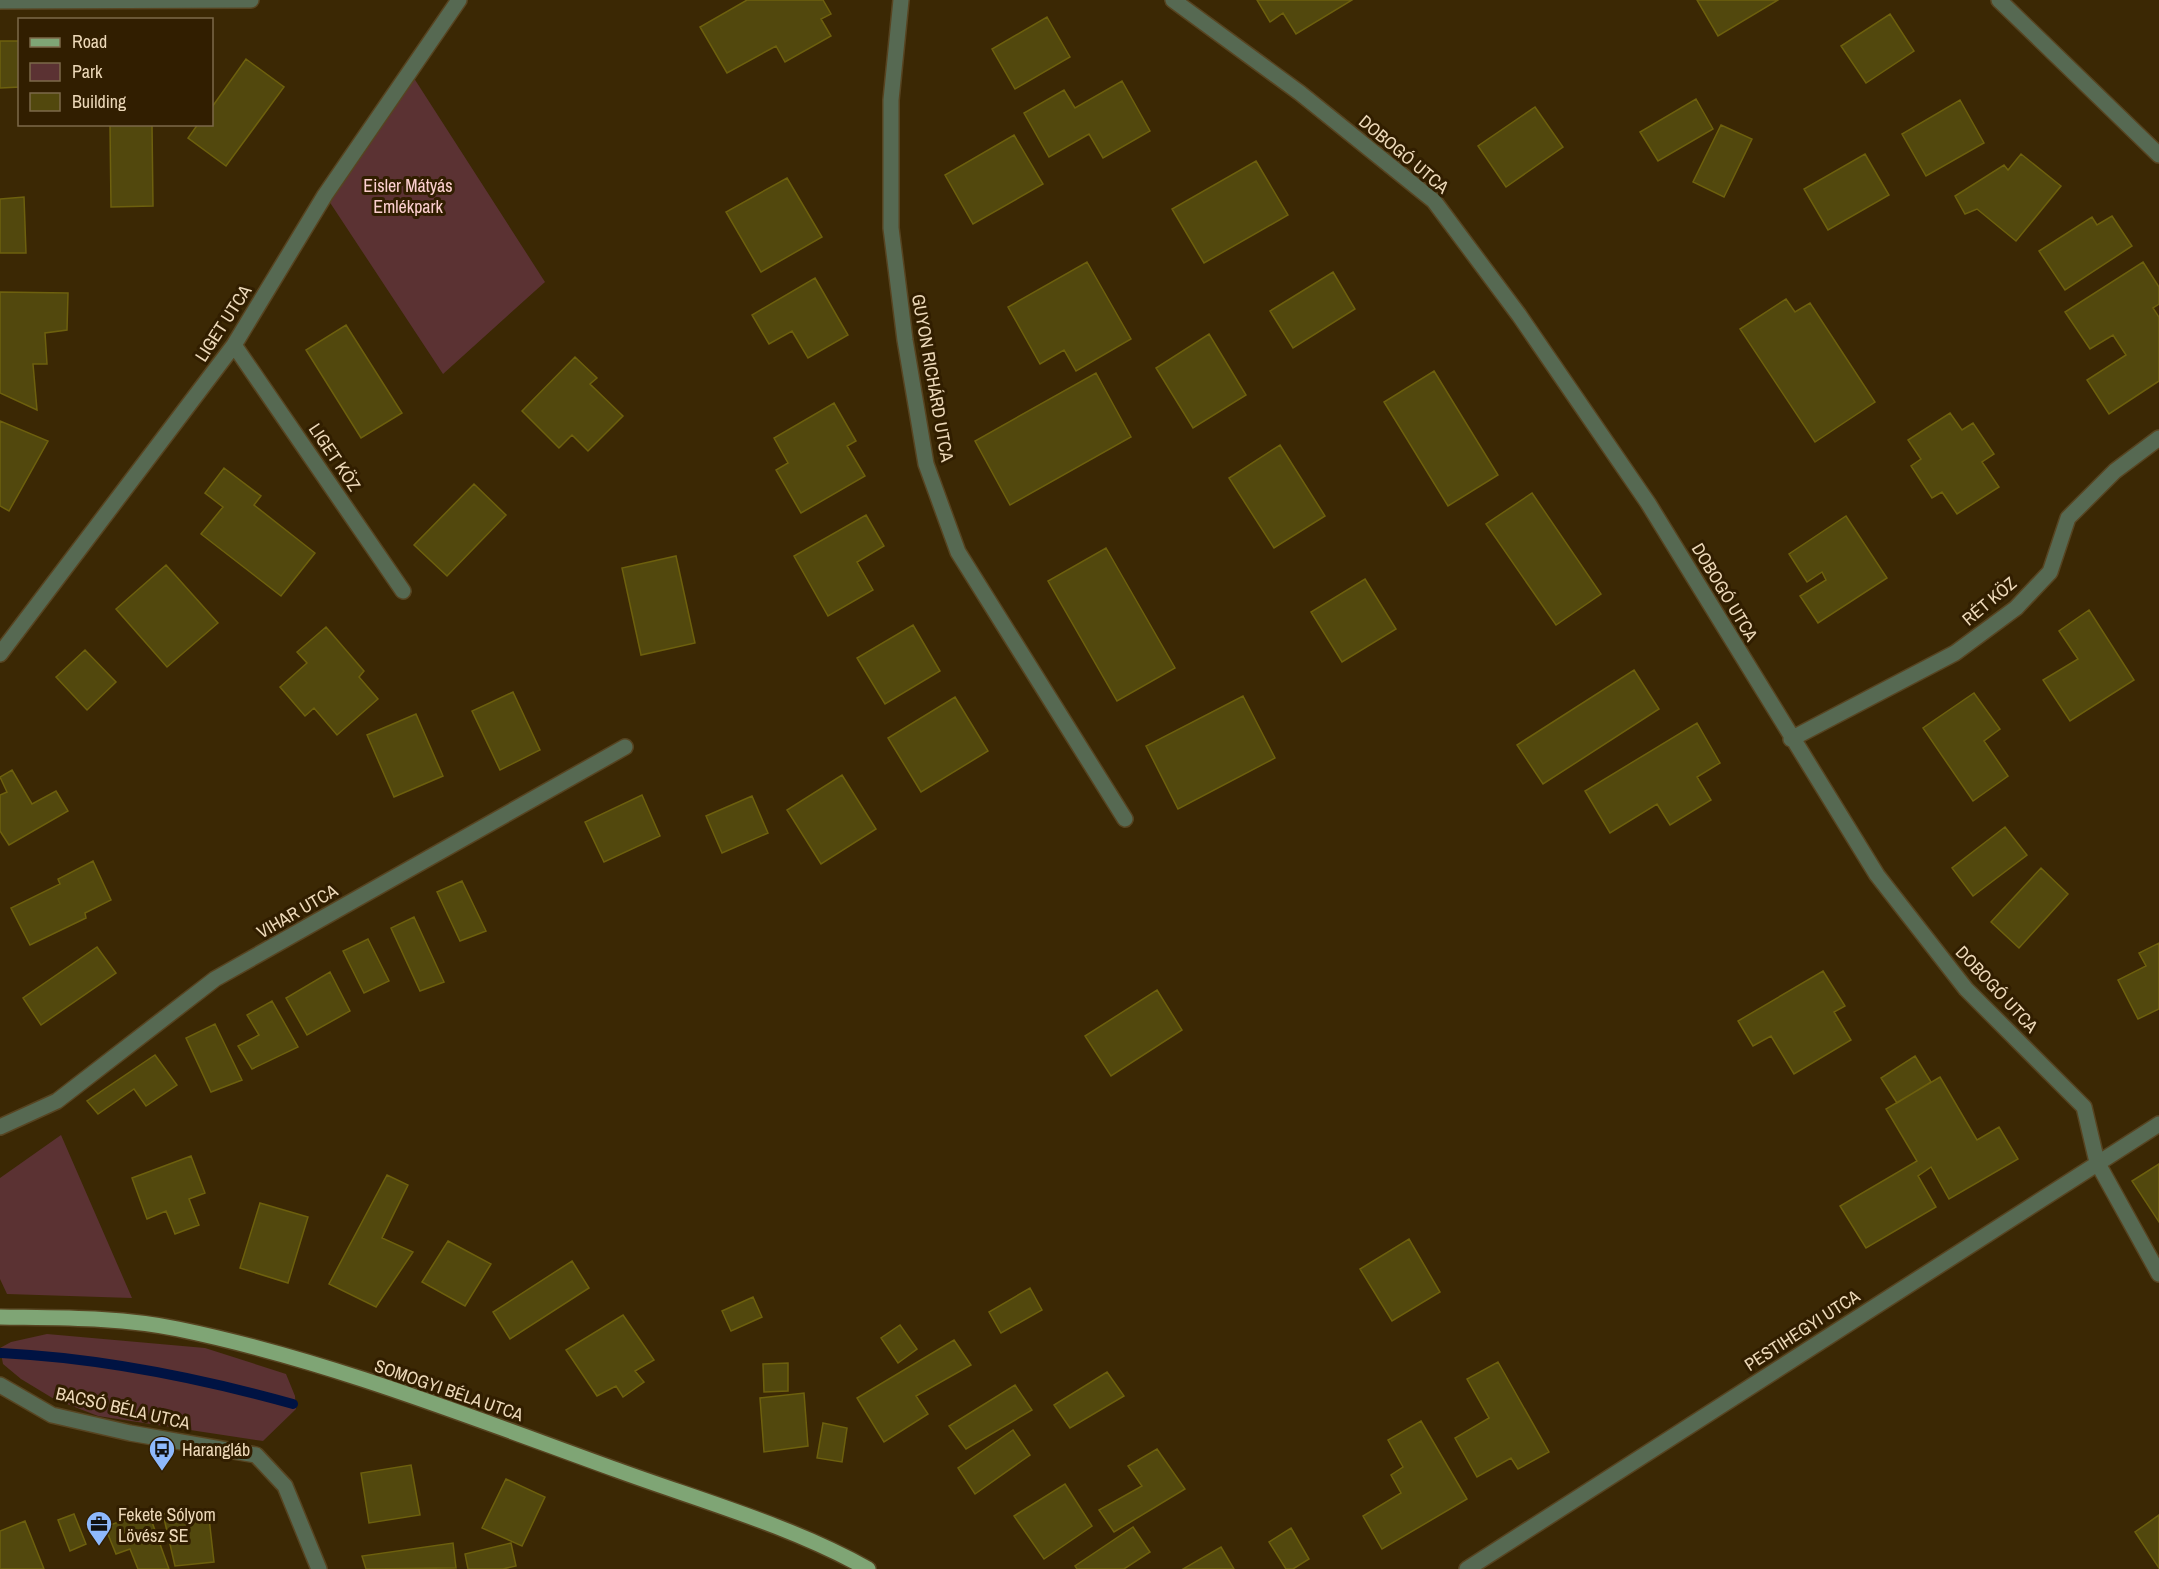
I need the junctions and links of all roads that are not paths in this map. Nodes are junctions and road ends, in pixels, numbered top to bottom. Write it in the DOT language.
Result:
graph roads {
  1 [pos="252,0"];
  2 [pos="459,0"];
  3 [pos="900,0"];
  4 [pos="1173,0"];
  5 [pos="2000,0"];
  6 [pos="0,1"];
  7 [pos="2159,155"];
  8 [pos="234,345"];
  9 [pos="2159,438"];
  10 [pos="403,591"];
  11 [pos="0,654"];
  12 [pos="1791,739"];
  13 [pos="625,747"];
  14 [pos="1125,819"];
  15 [pos="2159,1124"];
  16 [pos="0,1127"];
  17 [pos="2097,1162"];
  18 [pos="2159,1274"];
  19 [pos="0,1317"];
  20 [pos="0,1384"];
  21 [pos="319,1569"];
  22 [pos="868,1569"];
  23 [pos="1467,1569"];
  1 -- 6 [label="street"];
  2 -- 8 [label="street, LIGET UTCA"];
  3 -- 14 [label="street, GUYON RICHÁRD UTCA"];
  4 -- 12 [label="street, DOBOGÓ UTCA"];
  5 -- 7 [label="street"];
  8 -- 10 [label="street, LIGET KÖZ"];
  8 -- 11 [label="street, LIGET UTCA"];
  9 -- 12 [label="street, RÉT KÖZ"];
  12 -- 17 [label="street, DOBOGÓ UTCA"];
  13 -- 16 [label="street, VIHAR UTCA"];
  15 -- 17 [label="street, PESTIHEGYI UTCA"];
  17 -- 18 [label="street, DOBOGÓ UTCA"];
  17 -- 23 [label="street, PESTIHEGYI UTCA"];
  19 -- 22 [label="main road, SOMOGYI BÉLA UTCA"];
  20 -- 21 [label="street, BACSÓ BÉLA UTCA"];
}
